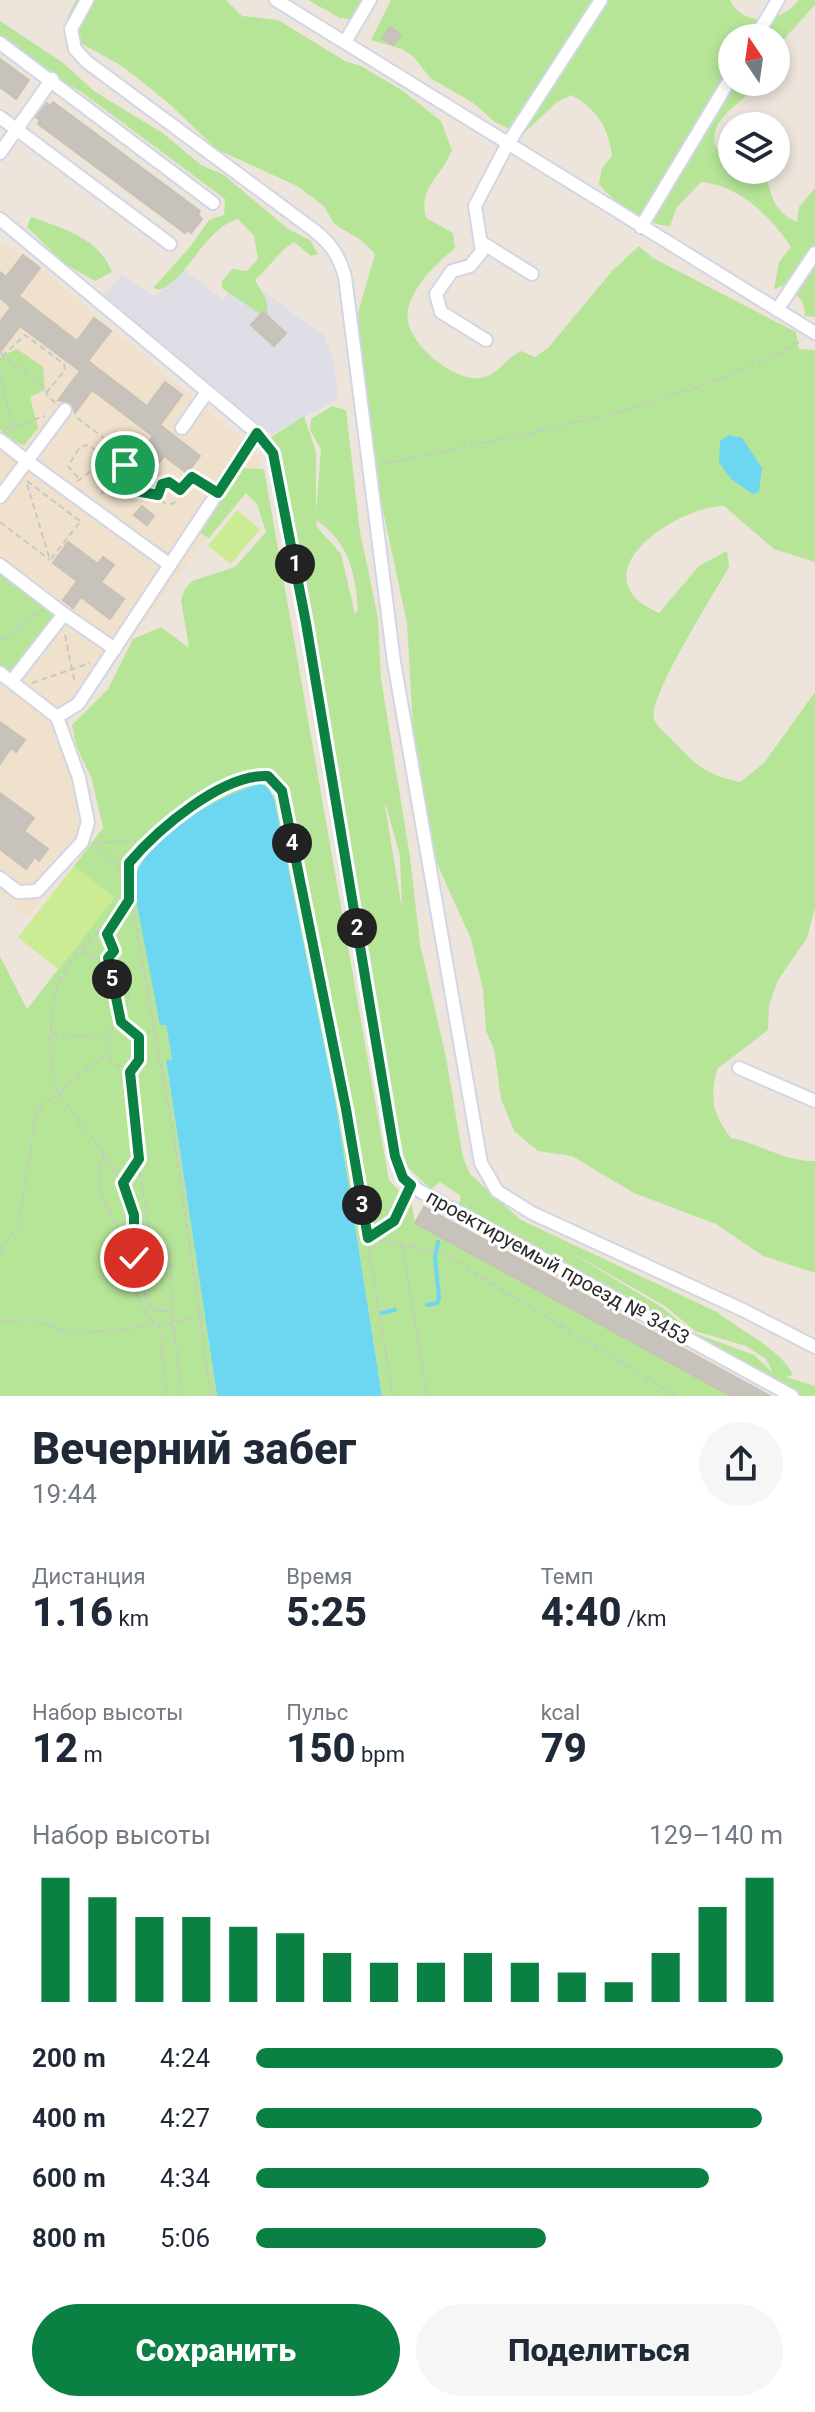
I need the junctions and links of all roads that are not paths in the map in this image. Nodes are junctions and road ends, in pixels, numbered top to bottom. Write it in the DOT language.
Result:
graph roads {
  1 [pos="87,0"];
  2 [pos="276,0"];
  3 [pos="370,0"];
  4 [pos="601,0"];
  5 [pos="778,0"];
  6 [pos="763,24"];
  7 [pos="345,42"];
  8 [pos="0,43"];
  9 [pos="52,79"];
  10 [pos="720,96"];
  11 [pos="0,117"];
  12 [pos="17,129"];
  13 [pos="507,145"];
  14 [pos="0,153"];
  15 [pos="213,203"];
  16 [pos="0,219"];
  17 [pos="641,227"];
  18 [pos="481,242"];
  19 [pos="170,244"];
  20 [pos="815,253"];
  21 [pos="532,274"];
  22 [pos="777,310"];
  23 [pos="815,333"];
  24 [pos="486,340"];
  25 [pos="207,392"];
  26 [pos="65,410"];
  27 [pos="182,428"];
  28 [pos="257,433"];
  29 [pos="2,442"];
  30 [pos="27,461"];
  31 [pos="0,497"];
  32 [pos="0,565"];
  33 [pos="170,565"];
  34 [pos="63,616"];
  35 [pos="112,652"];
  36 [pos="0,673"];
  37 [pos="16,684"];
  38 [pos="57,717"];
  39 [pos="0,878"];
  40 [pos="739,1068"];
  41 [pos="815,1101"];
  42 [pos="815,1347"];
  43 [pos="792,1396"];
  1 -- 42 [label="street"];
  2 -- 7 [label="street"];
  3 -- 7 [label="street"];
  4 -- 13 [label="street"];
  5 -- 6 [label="street"];
  7 -- 13 [label="street"];
  8 -- 9 [label="street"];
  9 -- 12 [label="street"];
  9 -- 15 [label="street"];
  10 -- 17 [label="street"];
  11 -- 12 [label="street"];
  12 -- 14 [label="street"];
  12 -- 19 [label="street"];
  13 -- 17 [label="street"];
  13 -- 18 [label="street"];
  16 -- 25 [label="street, проектируемый проезд № 3453"];
  17 -- 22 [label="street"];
  18 -- 21 [label="street"];
  18 -- 24 [label="street"];
  20 -- 22 [label="street"];
  22 -- 23 [label="street"];
  25 -- 27 [label="street"];
  25 -- 28 [label="street, проектируемый проезд № 3453"];
  26 -- 30 [label="street"];
  28 -- 33 [label="street"];
  28 -- 43 [label="street, проектируемый проезд № 3453"];
  29 -- 30 [label="street"];
  30 -- 31 [label="street"];
  30 -- 33 [label="street"];
  32 -- 34 [label="street"];
  33 -- 35 [label="street"];
  34 -- 35 [label="street"];
  34 -- 37 [label="street"];
  35 -- 38 [label="street"];
  36 -- 37 [label="street"];
  37 -- 38 [label="street"];
  38 -- 39 [label="street"];
  40 -- 41 [label="street"];
}
